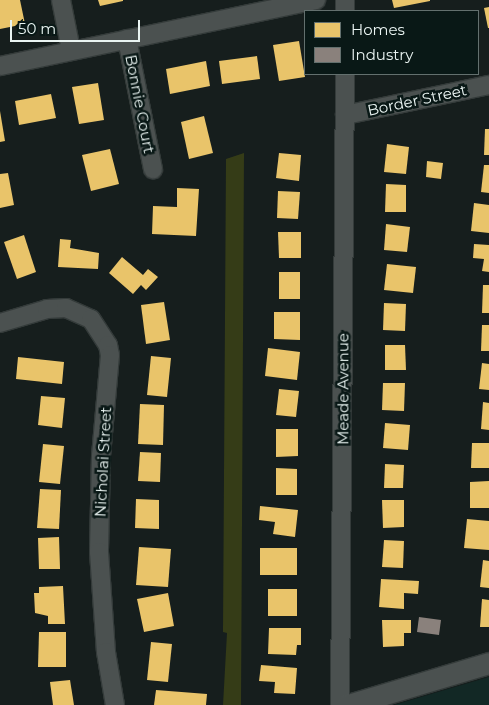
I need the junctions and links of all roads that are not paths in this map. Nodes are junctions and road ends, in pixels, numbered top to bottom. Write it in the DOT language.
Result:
graph roads {
  1 [pos="60,0"];
  2 [pos="316,0"];
  3 [pos="127,39"];
  4 [pos="71,50"];
  5 [pos="0,66"];
  6 [pos="345,75"];
  7 [pos="489,85"];
  8 [pos="344,115"];
  9 [pos="153,169"];
  10 [pos="0,323"];
  11 [pos="489,663"];
  12 [pos="115,705"];
  13 [pos="340,705"];
  14 [pos="348,705"];
  1 -- 4 [label="street"];
  2 -- 3 [label="street"];
  3 -- 4 [label="street"];
  3 -- 9 [label="street, Bonnie Court"];
  4 -- 5 [label="street"];
  6 -- 8 [label="street, Meade Avenue"];
  7 -- 8 [label="street, Border Street"];
  8 -- 13 [label="street, Meade Avenue"];
  10 -- 12 [label="street, Nicholai Street"];
  11 -- 14 [label="street"];
}
